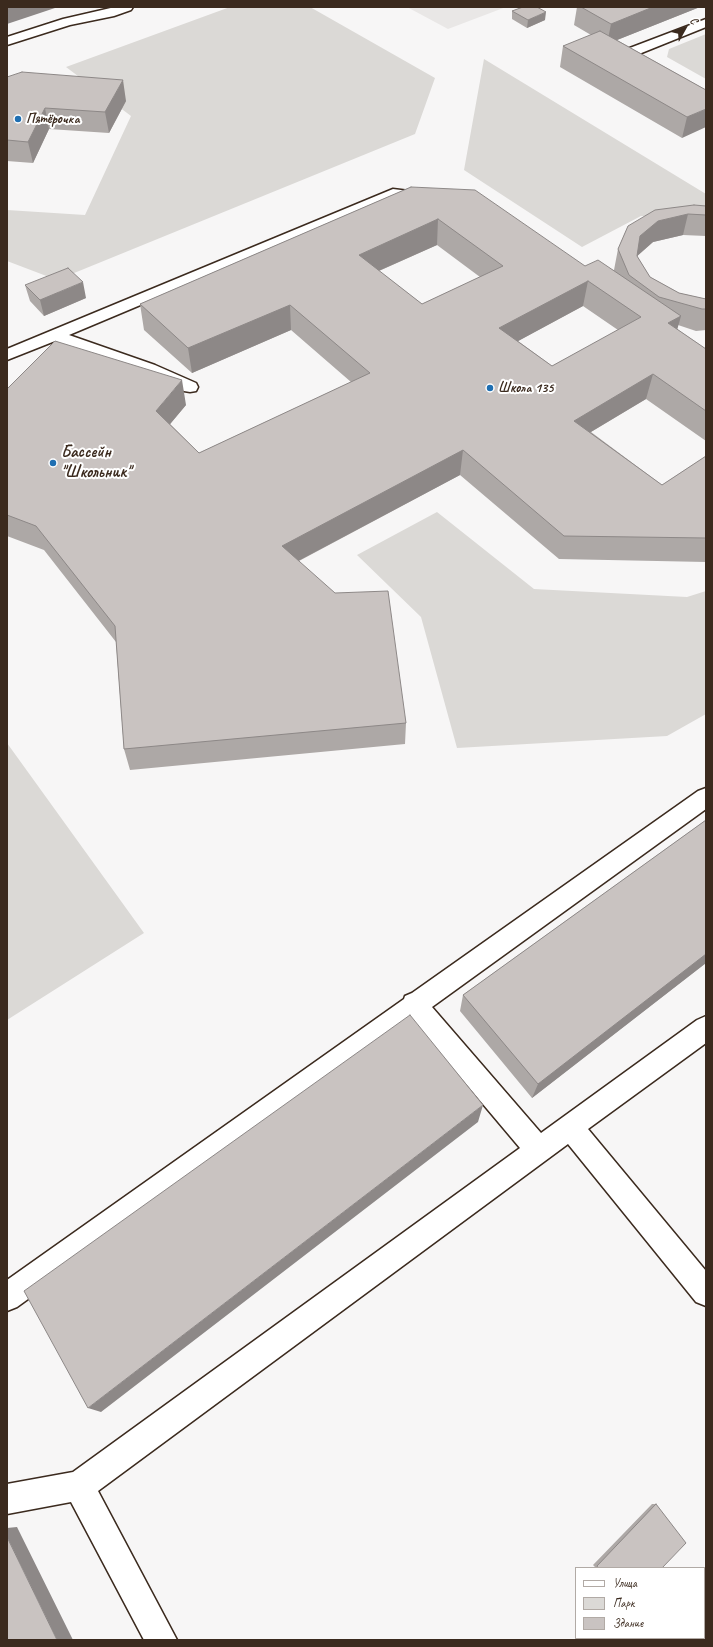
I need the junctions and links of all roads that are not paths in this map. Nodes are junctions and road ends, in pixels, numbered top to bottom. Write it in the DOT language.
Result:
graph roads {
  1 [pos="127,7"];
  2 [pos="97,11"];
  3 [pos="706,23"];
  4 [pos="7,41"];
  5 [pos="639,68"];
  6 [pos="436,199"];
  7 [pos="54,335"];
  8 [pos="10,349"];
  9 [pos="190,387"];
  10 [pos="706,797"];
  11 [pos="414,1004"];
  12 [pos="706,1028"];
  13 [pos="570,1127"];
  14 [pos="539,1150"];
  15 [pos="706,1292"];
  16 [pos="8,1296"];
  17 [pos="79,1486"];
  18 [pos="7,1499"];
  19 [pos="161,1640"];
  1 -- 2 [label="lane"];
  2 -- 4 [label="lane"];
  3 -- 5 [label="lane"];
  6 -- 7 [label="lane"];
  7 -- 8 [label="lane"];
  7 -- 9 [label="lane"];
  10 -- 11 [label="lane"];
  11 -- 14 [label="lane"];
  11 -- 16 [label="lane"];
  12 -- 13 [label="lane"];
  13 -- 14 [label="lane"];
  13 -- 15 [label="lane"];
  14 -- 17 [label="lane"];
  17 -- 18 [label="lane"];
  17 -- 19 [label="lane"];
}
